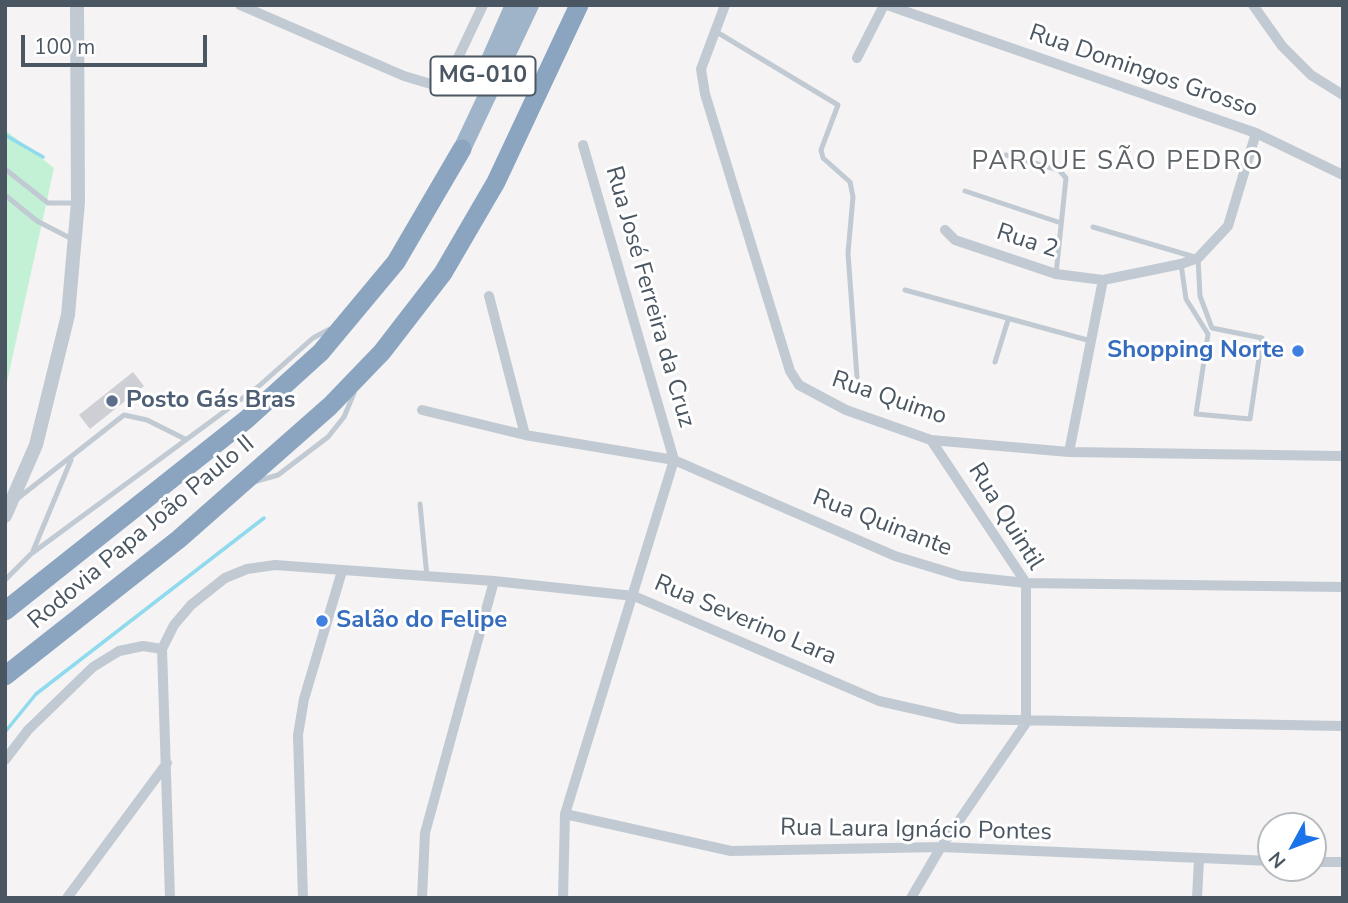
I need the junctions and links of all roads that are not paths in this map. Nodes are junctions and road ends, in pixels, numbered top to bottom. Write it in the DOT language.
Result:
graph roads {
  1 [pos="77,5"];
  2 [pos="240,5"];
  3 [pos="483,5"];
  4 [pos="514,5"];
  5 [pos="530,5"];
  6 [pos="579,5"];
  7 [pos="725,5"];
  8 [pos="886,5"];
  9 [pos="1253,5"];
  10 [pos="715,30"];
  11 [pos="857,58"];
  12 [pos="1343,95"];
  13 [pos="1256,133"];
  14 [pos="583,145"];
  15 [pos="462,149"];
  16 [pos="1006,155"];
  17 [pos="5,169"];
  18 [pos="1343,174"];
  19 [pos="965,191"];
  20 [pos="5,195"];
  21 [pos="78,202"];
  22 [pos="1061,223"];
  23 [pos="1093,227"];
  24 [pos="945,230"];
  25 [pos="77,241"];
  26 [pos="1198,258"];
  27 [pos="1181,264"];
  28 [pos="1056,274"];
  29 [pos="1103,280"];
  30 [pos="905,290"];
  31 [pos="489,296"];
  32 [pos="1200,296"];
  33 [pos="1186,299"];
  34 [pos="351,318"];
  35 [pos="1008,320"];
  36 [pos="1091,341"];
  37 [pos="995,362"];
  38 [pos="857,377"];
  39 [pos="422,410"];
  40 [pos="525,435"];
  41 [pos="185,439"];
  42 [pos="931,440"];
  43 [pos="1069,452"];
  44 [pos="1343,456"];
  45 [pos="72,457"];
  46 [pos="674,460"];
  47 [pos="13,502"];
  48 [pos="420,505"];
  49 [pos="5,516"];
  50 [pos="31,554"];
  51 [pos="342,571"];
  52 [pos="427,577"];
  53 [pos="5,580"];
  54 [pos="494,581"];
  55 [pos="1026,583"];
  56 [pos="1343,587"];
  57 [pos="634,596"];
  58 [pos="5,611"];
  59 [pos="162,649"];
  60 [pos="5,677"];
  61 [pos="1026,723"];
  62 [pos="1343,726"];
  63 [pos="5,760"];
  64 [pos="167,763"];
  65 [pos="565,814"];
  66 [pos="941,847"];
  67 [pos="1199,859"];
  68 [pos="1257,861"];
  69 [pos="67,898"];
  70 [pos="170,898"];
  71 [pos="303,898"];
  72 [pos="422,898"];
  73 [pos="563,898"];
  74 [pos="911,898"];
  75 [pos="1197,898"];
  1 -- 21 [label="street"];
  2 -- 3 [label="street"];
  4 -- 15 [label="highway, MG-010"];
  5 -- 15 [label="highway"];
  6 -- 60 [label="highway, Rodovia Papa João Paulo II / MG-010"];
  7 -- 10 [label="street"];
  8 -- 11 [label="street"];
  8 -- 13 [label="street, Rua Domingos Grosso"];
  9 -- 12 [label="street"];
  10 -- 38 [label="lane"];
  10 -- 42 [label="street, Rua Quimo"];
  13 -- 18 [label="street, Rua Domingos Grosso"];
  13 -- 26 [label="street"];
  14 -- 46 [label="street, Rua José Ferreira da Cruz"];
  15 -- 34 [label="highway, Rodovia Papa João Paulo II / MG-010"];
  16 -- 22 [label="lane"];
  17 -- 21 [label="lane"];
  19 -- 22 [label="lane"];
  20 -- 25 [label="lane"];
  21 -- 25 [label="street"];
  22 -- 28 [label="lane"];
  23 -- 26 [label="lane"];
  24 -- 28 [label="street, Rua 2"];
  25 -- 47 [label="street"];
  26 -- 27 [label="street, Rua 2"];
  26 -- 32 [label="lane"];
  27 -- 29 [label="street, Rua 2"];
  27 -- 33 [label="lane"];
  28 -- 29 [label="street, Rua 2"];
  29 -- 36 [label="street"];
  30 -- 35 [label="lane"];
  31 -- 40 [label="street"];
  32 -- 33 [label="lane"];
  32 -- 33 [label="lane"];
  34 -- 41 [label="lane, Rodovia Papa João Paulo II / MG-010"];
  34 -- 58 [label="highway, Rodovia Papa João Paulo II / MG-010"];
  35 -- 36 [label="lane"];
  35 -- 37 [label="lane"];
  36 -- 43 [label="street"];
  39 -- 40 [label="street, Rua Quinante"];
  40 -- 46 [label="street, Rua Quinante"];
  41 -- 45 [label="lane"];
  41 -- 50 [label="lane, Rodovia Papa João Paulo II / MG-010"];
  42 -- 43 [label="street, Rua Quimo"];
  42 -- 55 [label="street, Rua Quintil"];
  43 -- 44 [label="street, Rua Quimo"];
  45 -- 47 [label="lane"];
  45 -- 50 [label="lane"];
  46 -- 55 [label="street, Rua Quinante"];
  46 -- 57 [label="street"];
  47 -- 49 [label="street"];
  48 -- 52 [label="lane"];
  50 -- 53 [label="lane, Rodovia Papa João Paulo II / MG-010"];
  51 -- 52 [label="street, Rua Severino Lara"];
  51 -- 59 [label="street, Rua Severino Lara"];
  51 -- 71 [label="street"];
  52 -- 54 [label="street, Rua Severino Lara"];
  54 -- 57 [label="street, Rua Severino Lara"];
  54 -- 72 [label="street"];
  55 -- 56 [label="street, Rua Quinante"];
  55 -- 61 [label="street, Rua Quintil"];
  57 -- 61 [label="street, Rua Severino Lara"];
  57 -- 65 [label="street"];
  59 -- 63 [label="street"];
  59 -- 64 [label="street"];
  61 -- 62 [label="street, Rua Severino Lara"];
  61 -- 66 [label="street"];
  64 -- 69 [label="street"];
  64 -- 70 [label="street"];
  65 -- 66 [label="street, Rua Laura Ignácio Pontes"];
  65 -- 73 [label="street"];
  66 -- 67 [label="street, Rua Laura Ignácio Pontes"];
  66 -- 74 [label="street"];
  67 -- 68 [label="street, Rua Laura Ignácio Pontes"];
  67 -- 75 [label="street"];
}
